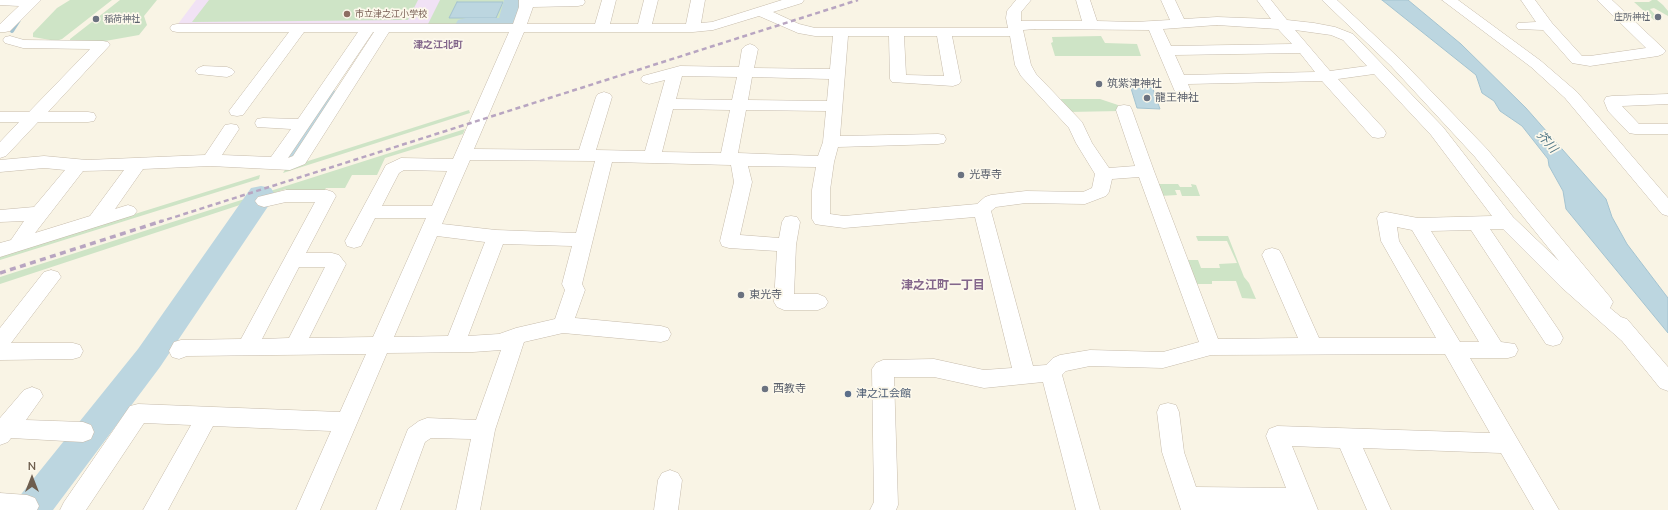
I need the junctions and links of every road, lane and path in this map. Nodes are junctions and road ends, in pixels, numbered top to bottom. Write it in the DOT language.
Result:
graph roads {
  1 [pos="609,0"];
  2 [pos="651,0"];
  3 [pos="698,0"];
  4 [pos="798,0"];
  5 [pos="1024,0"];
  6 [pos="1084,0"];
  7 [pos="1168,0"];
  8 [pos="1264,0"];
  9 [pos="1329,0"];
  10 [pos="1449,0"];
  11 [pos="1528,0"];
  12 [pos="1604,0"];
  13 [pos="32,1"];
  14 [pos="526,1"];
  15 [pos="4,2"];
  16 [pos="578,2"];
  17 [pos="761,12"];
  18 [pos="1281,23"];
  19 [pos="1179,24"];
  20 [pos="1091,25"];
  21 [pos="1154,25"];
  22 [pos="1358,26"];
  23 [pos="1523,26"];
  24 [pos="1547,26"];
  25 [pos="644,27"];
  26 [pos="1314,27"];
  27 [pos="0,28"];
  28 [pos="177,28"];
  29 [pos="300,28"];
  30 [pos="600,28"];
  31 [pos="693,28"];
  32 [pos="376,29"];
  33 [pos="518,29"];
  34 [pos="1016,29"];
  35 [pos="841,32"];
  36 [pos="896,32"];
  37 [pos="944,32"];
  38 [pos="10,40"];
  39 [pos="1304,48"];
  40 [pos="750,49"];
  41 [pos="1663,50"];
  42 [pos="1166,51"];
  43 [pos="1368,70"];
  44 [pos="202,71"];
  45 [pos="227,72"];
  46 [pos="675,72"];
  47 [pos="746,73"];
  48 [pos="836,74"];
  49 [pos="1326,76"];
  50 [pos="648,80"];
  51 [pos="327,90"];
  52 [pos="345,90"];
  53 [pos="604,97"];
  54 [pos="1668,99"];
  55 [pos="666,104"];
  56 [pos="740,105"];
  57 [pos="835,106"];
  58 [pos="1124,110"];
  59 [pos="237,111"];
  60 [pos="0,117"];
  61 [pos="33,117"];
  62 [pos="88,117"];
  63 [pos="264,123"];
  64 [pos="303,124"];
  65 [pos="231,129"];
  66 [pos="1668,130"];
  67 [pos="1378,133"];
  68 [pos="938,140"];
  69 [pos="831,142"];
  70 [pos="0,152"];
  71 [pos="586,156"];
  72 [pos="605,156"];
  73 [pos="652,157"];
  74 [pos="460,159"];
  75 [pos="733,159"];
  76 [pos="210,160"];
  77 [pos="825,162"];
  78 [pos="138,163"];
  79 [pos="276,163"];
  80 [pos="0,166"];
  81 [pos="78,166"];
  82 [pos="1145,170"];
  83 [pos="1104,174"];
  84 [pos="264,201"];
  85 [pos="982,210"];
  86 [pos="1668,210"];
  87 [pos="128,211"];
  88 [pos="369,212"];
  89 [pos="437,212"];
  90 [pos="40,213"];
  91 [pos="0,216"];
  92 [pos="96,221"];
  93 [pos="791,222"];
  94 [pos="1507,222"];
  95 [pos="1476,223"];
  96 [pos="1418,224"];
  97 [pos="430,229"];
  98 [pos="496,237"];
  99 [pos="583,240"];
  100 [pos="354,241"];
  101 [pos="787,245"];
  102 [pos="9,248"];
  103 [pos="1272,255"];
  104 [pos="293,260"];
  105 [pos="51,277"];
  106 [pos="818,302"];
  107 [pos="563,325"];
  108 [pos="661,334"];
  109 [pos="1627,335"];
  110 [pos="516,336"];
  111 [pos="1553,338"];
  112 [pos="0,343"];
  113 [pos="455,344"];
  114 [pos="379,345"];
  115 [pos="295,346"];
  116 [pos="1312,346"];
  117 [pos="248,347"];
  118 [pos="1211,347"];
  119 [pos="1451,348"];
  120 [pos="73,351"];
  121 [pos="179,351"];
  122 [pos="0,352"];
  123 [pos="1051,373"];
  124 [pos="1024,376"];
  125 [pos="1668,382"];
  126 [pos="32,396"];
  127 [pos="1168,412"];
  128 [pos="207,416"];
  129 [pos="346,422"];
  130 [pos="484,430"];
  131 [pos="2,431"];
  132 [pos="83,432"];
  133 [pos="1347,438"];
  134 [pos="1507,443"];
  135 [pos="670,480"];
  136 [pos="0,504"];
  137 [pos="1191,504"];
  138 [pos="1304,505"];
  139 [pos="27,506"];
  140 [pos="72,510"];
  141 [pos="155,510"];
  142 [pos="308,510"];
  143 [pos="388,510"];
  144 [pos="468,510"];
  145 [pos="666,510"];
  146 [pos="882,510"];
  147 [pos="1088,510"];
  148 [pos="1379,510"];
  149 [pos="1547,510"];
  1 -- 30 [label="street"];
  2 -- 25 [label="street"];
  3 -- 31 [label="street"];
  4 -- 17 [label="street"];
  5 -- 34 [label="street"];
  6 -- 20 [label="street"];
  7 -- 19 [label="street"];
  8 -- 18 [label="street"];
  9 -- 22 [label="street"];
  10 -- 86 [label="street"];
  11 -- 24 [label="street"];
  12 -- 41 [label="street"];
  13 -- 15 [label="street"];
  13 -- 27 [label="street"];
  14 -- 16 [label="street"];
  14 -- 33 [label="street"];
  17 -- 31 [label="street"];
  17 -- 35 [label="street"];
  18 -- 19 [label="street"];
  18 -- 26 [label="street"];
  18 -- 39 [label="street"];
  19 -- 21 [label="street"];
  20 -- 21 [label="street"];
  20 -- 34 [label="street"];
  21 -- 42 [label="street"];
  22 -- 26 [label="street"];
  22 -- 109 [label="street"];
  23 -- 24 [label="street"];
  24 -- 41 [label="street"];
  25 -- 30 [label="street"];
  25 -- 31 [label="street"];
  26 -- 94 [label="street"];
  28 -- 29 [label="street"];
  29 -- 32 [label="street"];
  29 -- 59 [label="street"];
  30 -- 33 [label="street"];
  32 -- 33 [label="street"];
  32 -- 51 [label="street"];
  32 -- 52 [label="street"];
  33 -- 74 [label="street"];
  34 -- 37 [label="street"];
  34 -- 83 [label="street"];
  35 -- 36 [label="street"];
  35 -- 48 [label="street"];
  36 -- 37 [label="street"];
  36 -- 37 [label="street"];
  38 -- 61 [label="street"];
  39 -- 42 [label="street"];
  39 -- 49 [label="street"];
  40 -- 47 [label="street"];
  42 -- 49 [label="street"];
  43 -- 49 [label="street"];
  44 -- 45 [label="street"];
  46 -- 47 [label="street"];
  46 -- 50 [label="street"];
  46 -- 55 [label="street"];
  47 -- 48 [label="street"];
  47 -- 56 [label="street"];
  48 -- 57 [label="street"];
  49 -- 67 [label="street"];
  51 -- 52 [label="street"];
  51 -- 64 [label="street"];
  52 -- 79 [label="street"];
  53 -- 71 [label="street"];
  54 -- 66 [label="street"];
  55 -- 56 [label="street"];
  55 -- 73 [label="street"];
  56 -- 57 [label="street"];
  56 -- 75 [label="street"];
  57 -- 69 [label="street"];
  58 -- 82 [label="street"];
  60 -- 61 [label="street"];
  61 -- 62 [label="street"];
  61 -- 70 [label="street"];
  63 -- 64 [label="street"];
  64 -- 79 [label="street"];
  65 -- 76 [label="street"];
  68 -- 69 [label="street"];
  69 -- 77 [label="street"];
  71 -- 72 [label="street"];
  71 -- 74 [label="street"];
  72 -- 73 [label="street"];
  72 -- 99 [label="street"];
  73 -- 75 [label="street"];
  74 -- 88 [label="street"];
  74 -- 89 [label="street"];
  75 -- 77 [label="street"];
  75 -- 101 [label="street"];
  76 -- 78 [label="street"];
  76 -- 79 [label="street"];
  77 -- 85 [label="street"];
  78 -- 81 [label="street"];
  78 -- 92 [label="street"];
  80 -- 81 [label="street"];
  81 -- 90 [label="street"];
  82 -- 83 [label="street"];
  82 -- 118 [label="street"];
  83 -- 85 [label="street"];
  84 -- 104 [label="street"];
  85 -- 124 [label="street"];
  87 -- 92 [label="street"];
  88 -- 89 [label="street"];
  88 -- 100 [label="street"];
  89 -- 97 [label="street"];
  90 -- 91 [label="street"];
  90 -- 102 [label="street"];
  92 -- 102 [label="street"];
  93 -- 101 [label="street"];
  94 -- 95 [label="street"];
  94 -- 109 [label="street"];
  95 -- 96 [label="street"];
  95 -- 111 [label="street"];
  96 -- 119 [label="street"];
  96 -- 119 [label="street"];
  97 -- 98 [label="street"];
  97 -- 114 [label="street"];
  98 -- 99 [label="street"];
  98 -- 113 [label="street"];
  99 -- 107 [label="street"];
  101 -- 106 [label="street"];
  103 -- 116 [label="street"];
  104 -- 115 [label="street"];
  104 -- 117 [label="street"];
  105 -- 112 [label="street"];
  107 -- 108 [label="street"];
  107 -- 110 [label="street"];
  109 -- 125 [label="street"];
  110 -- 113 [label="street"];
  110 -- 130 [label="street"];
  113 -- 114 [label="street"];
  114 -- 115 [label="street"];
  114 -- 129 [label="street"];
  115 -- 117 [label="street"];
  116 -- 118 [label="street"];
  116 -- 119 [label="street"];
  117 -- 121 [label="street"];
  118 -- 123 [label="street"];
  119 -- 134 [label="street"];
  120 -- 122 [label="street"];
  123 -- 124 [label="street"];
  123 -- 147 [label="street"];
  124 -- 146 [label="street"];
  126 -- 131 [label="street"];
  127 -- 137 [label="street"];
  128 -- 129 [label="street"];
  128 -- 140 [label="street"];
  128 -- 141 [label="street"];
  129 -- 142 [label="street"];
  130 -- 143 [label="street"];
  130 -- 144 [label="street"];
  131 -- 132 [label="street"];
  133 -- 134 [label="street"];
  133 -- 138 [label="street"];
  133 -- 148 [label="street"];
  134 -- 149 [label="street"];
  135 -- 145 [label="street"];
  136 -- 139 [label="street"];
  137 -- 138 [label="street"];
}
